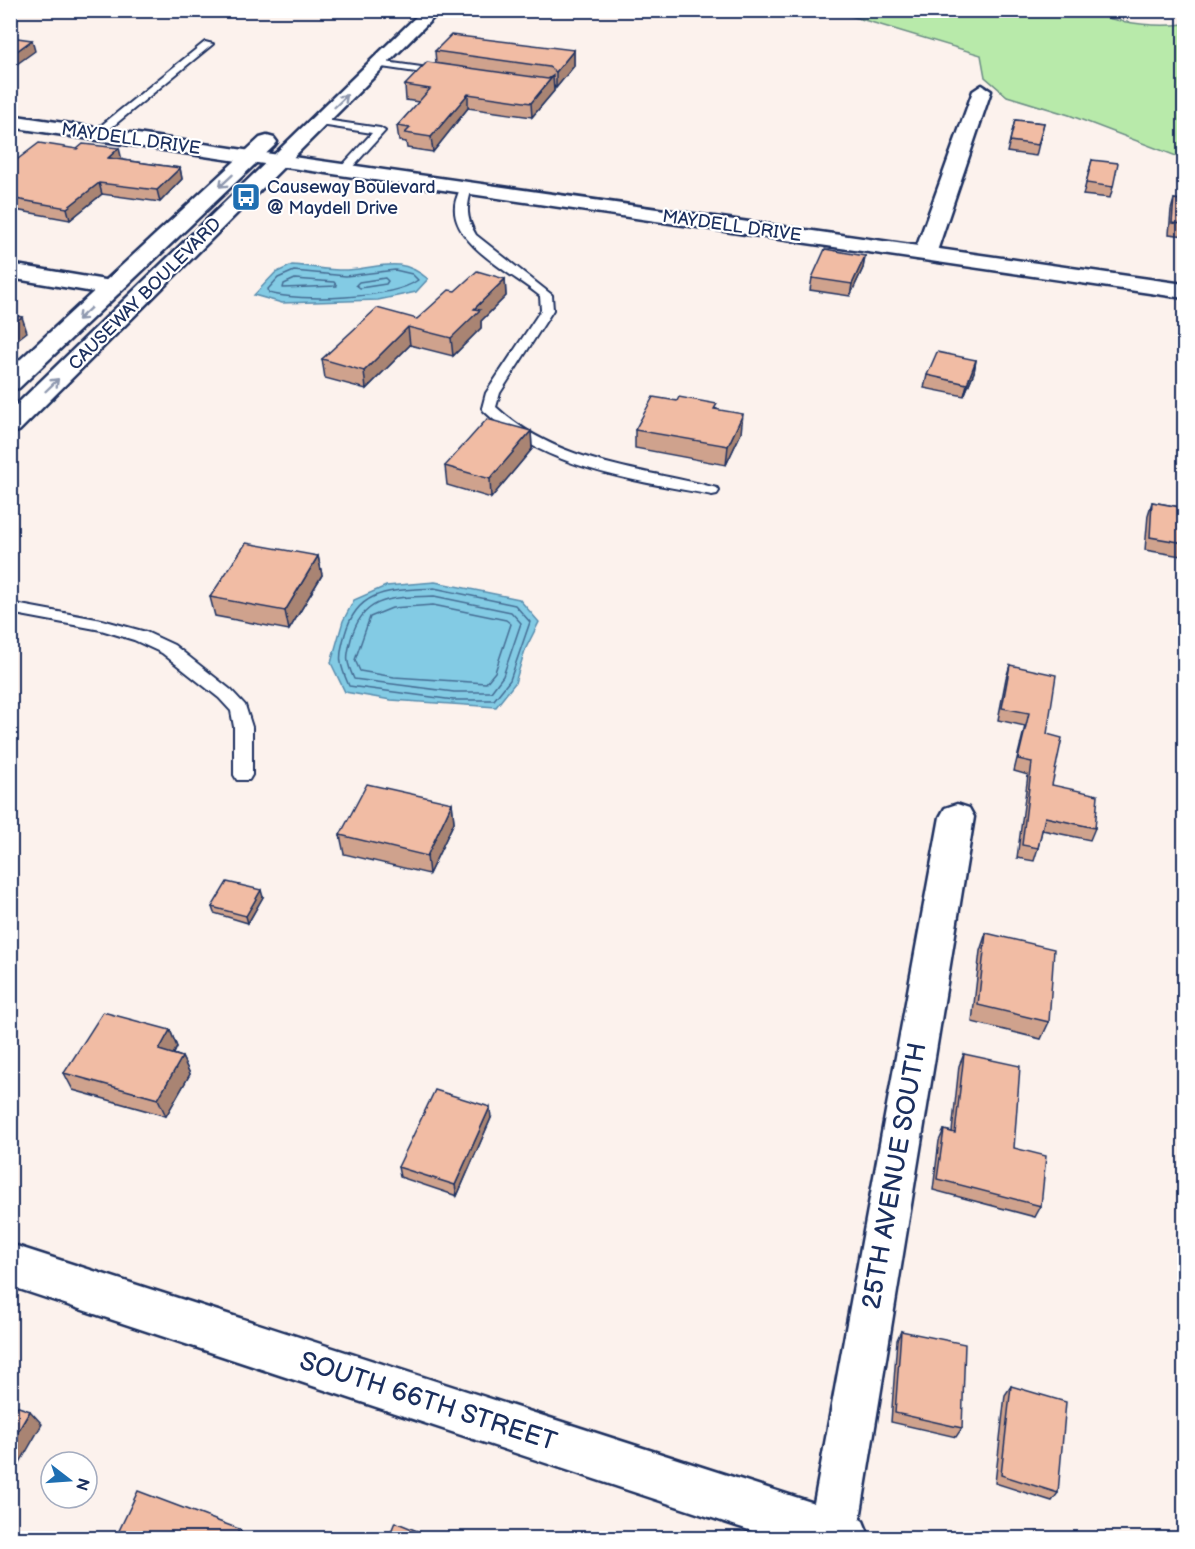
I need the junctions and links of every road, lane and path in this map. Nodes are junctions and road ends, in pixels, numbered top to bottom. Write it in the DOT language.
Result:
graph roads {
  1 [pos="433,10"];
  2 [pos="399,11"];
  3 [pos="208,44"];
  4 [pos="352,61"];
  5 [pos="378,64"];
  6 [pos="454,75"];
  7 [pos="982,91"];
  8 [pos="10,121"];
  9 [pos="318,123"];
  10 [pos="285,125"];
  11 [pos="97,134"];
  12 [pos="251,157"];
  13 [pos="279,161"];
  14 [pos="344,170"];
  15 [pos="466,188"];
  16 [pos="925,254"];
  17 [pos="10,271"];
  18 [pos="111,288"];
  19 [pos="1185,291"];
  20 [pos="10,383"];
  21 [pos="10,426"];
  22 [pos="712,491"];
  23 [pos="10,608"];
  24 [pos="243,775"];
  25 [pos="957,817"];
  26 [pos="10,1265"];
  27 [pos="840,1536"];
  1 -- 5 [label="street, CAUSEWAY BOULEVARD"];
  2 -- 4 [label="street"];
  3 -- 11 [label="lane"];
  5 -- 6 [label="lane"];
  9 -- 5 [label="street, CAUSEWAY BOULEVARD, one-way"];
  7 -- 16 [label="street"];
  8 -- 11 [label="street, MAYDELL DRIVE"];
  9 -- 13 [label="street, CAUSEWAY BOULEVARD"];
  9 -- 14 [label="lane"];
  10 -- 12 [label="street, CAUSEWAY BOULEVARD"];
  11 -- 12 [label="street, MAYDELL DRIVE"];
  12 -- 13 [label="street, MAYDELL DRIVE"];
  12 -- 18 [label="street, CAUSEWAY BOULEVARD, one-way"];
  13 -- 14 [label="street, MAYDELL DRIVE"];
  21 -- 13 [label="street, CAUSEWAY BOULEVARD, one-way"];
  14 -- 15 [label="street, MAYDELL DRIVE"];
  15 -- 16 [label="street, MAYDELL DRIVE"];
  15 -- 22 [label="lane"];
  16 -- 19 [label="street, MAYDELL DRIVE"];
  17 -- 18 [label="street"];
  18 -- 20 [label="street, CAUSEWAY BOULEVARD, one-way"];
  23 -- 24 [label="lane"];
  25 -- 27 [label="street, 25TH AVENUE SOUTH"];
  26 -- 27 [label="street, SOUTH 66TH STREET"];
}
